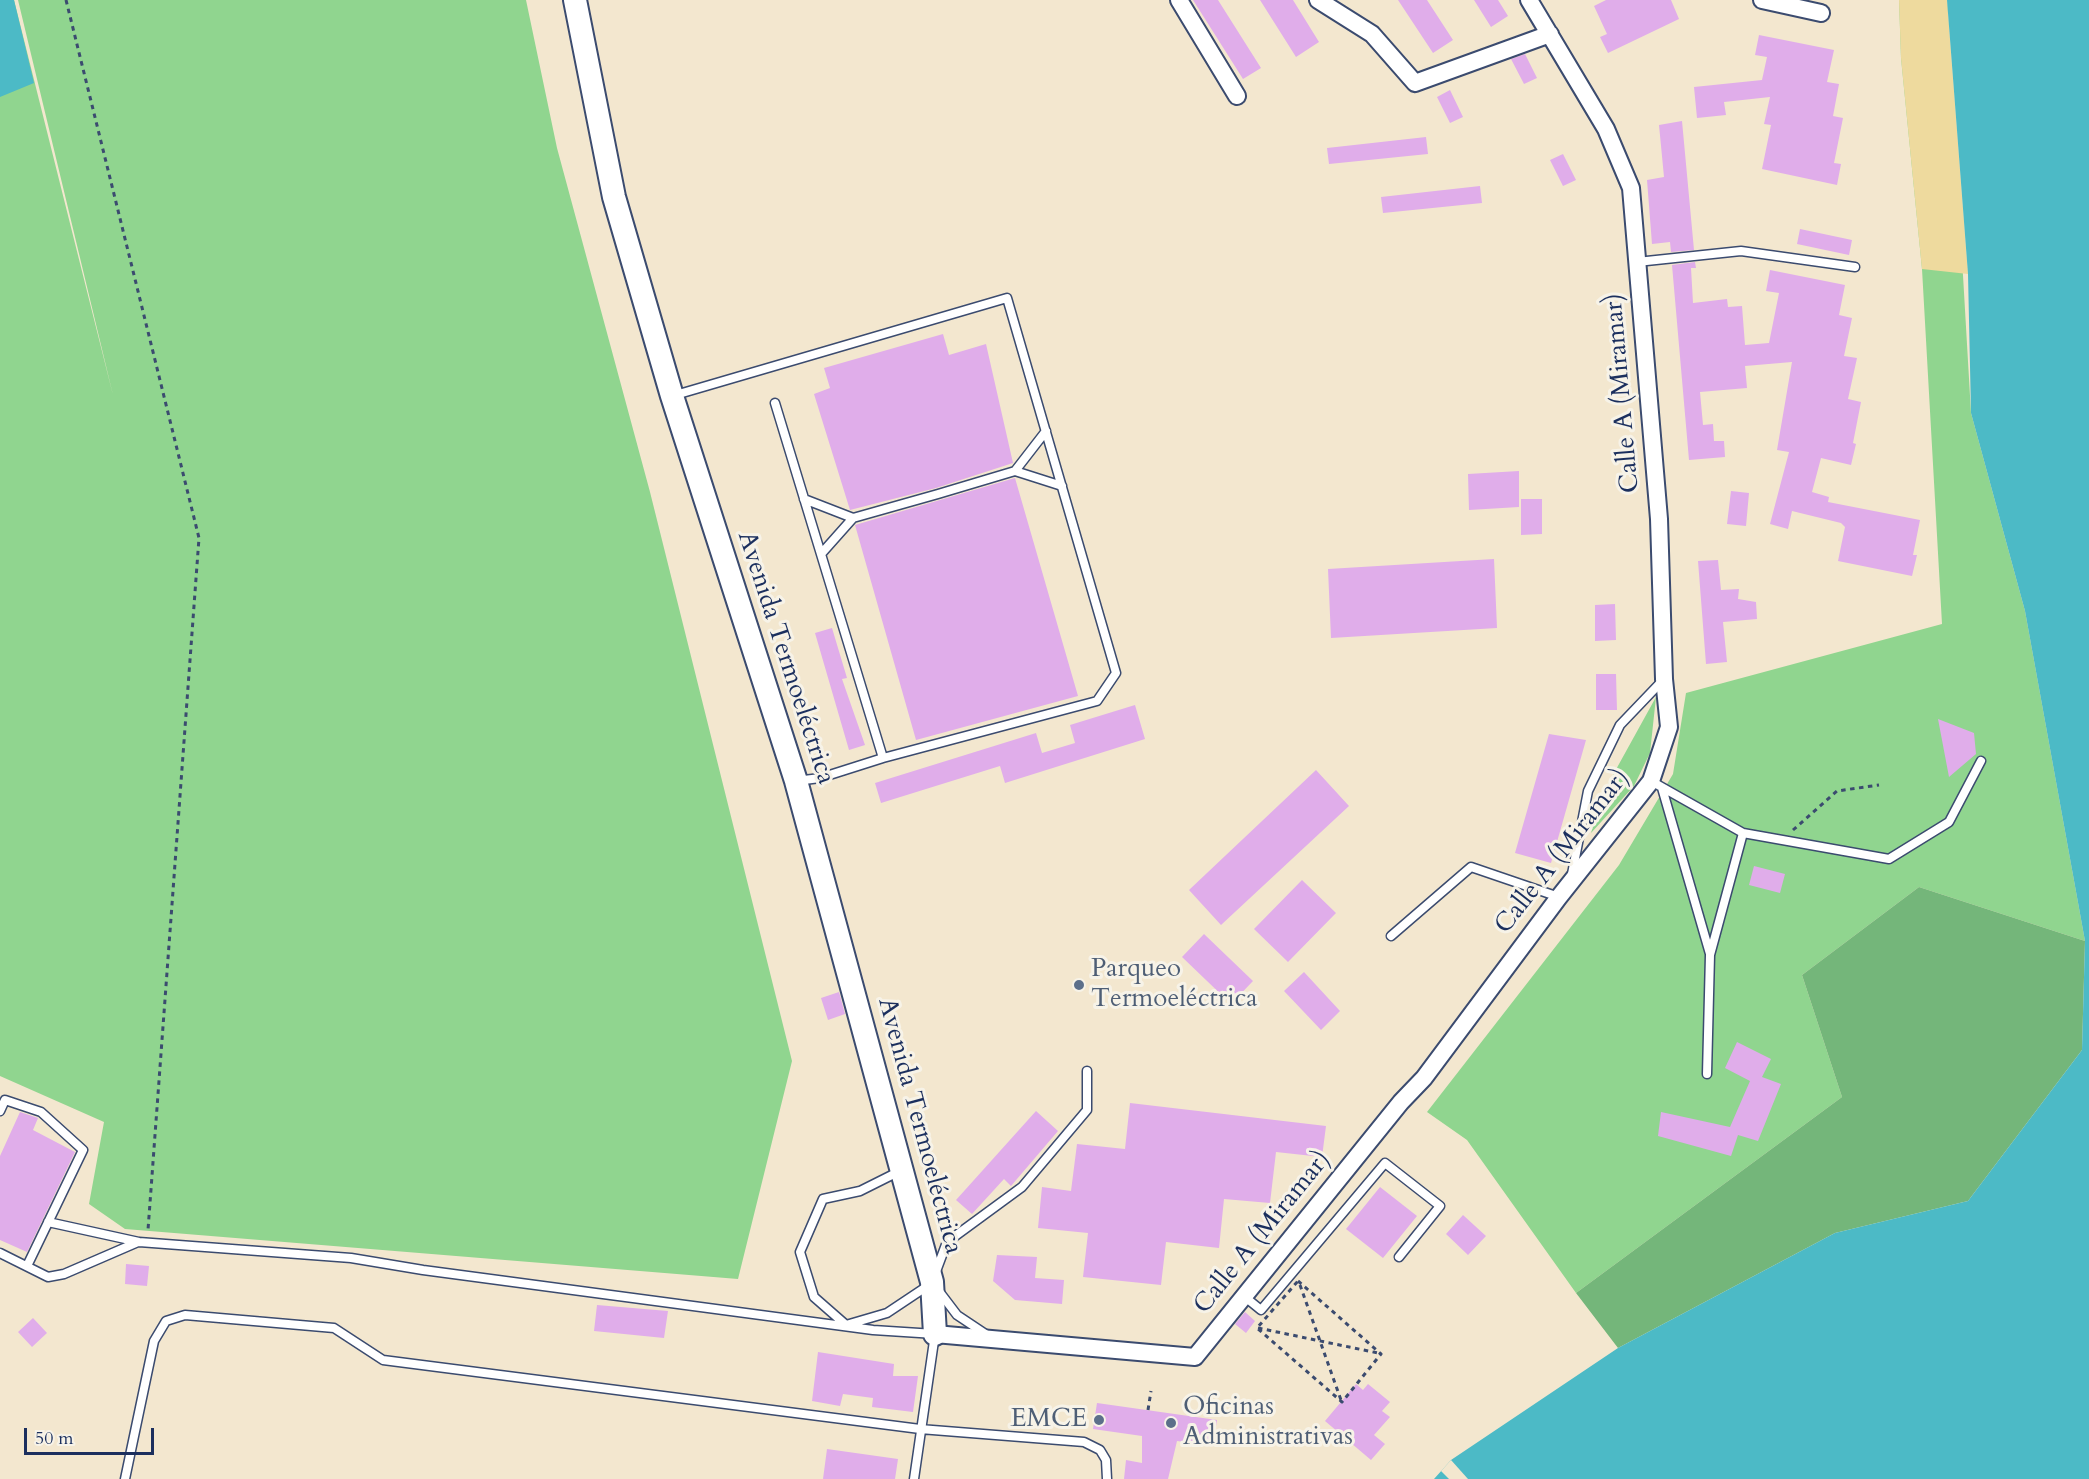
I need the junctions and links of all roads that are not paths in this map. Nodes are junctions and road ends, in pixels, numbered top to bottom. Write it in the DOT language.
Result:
graph roads {
  1 [pos="575,0"];
  2 [pos="1179,0"];
  3 [pos="1318,0"];
  4 [pos="1529,0"];
  5 [pos="1762,0"];
  6 [pos="1821,13"];
  7 [pos="1550,34"];
  8 [pos="1237,96"];
  9 [pos="1637,262"];
  10 [pos="1855,267"];
  11 [pos="672,396"];
  12 [pos="775,403"];
  13 [pos="1046,431"];
  14 [pos="1015,471"];
  15 [pos="1062,486"];
  16 [pos="804,499"];
  17 [pos="853,518"];
  18 [pos="821,554"];
  19 [pos="1664,679"];
  20 [pos="883,758"];
  21 [pos="1981,760"];
  22 [pos="796,782"];
  23 [pos="1656,785"];
  24 [pos="1743,832"];
  25 [pos="1571,884"];
  26 [pos="1559,897"];
  27 [pos="1391,936"];
  28 [pos="1710,955"];
  29 [pos="1088,1071"];
  30 [pos="1707,1074"];
  31 [pos="0,1111"];
  32 [pos="902,1170"];
  33 [pos="48,1222"];
  34 [pos="139,1242"];
  35 [pos="0,1253"];
  36 [pos="1399,1257"];
  37 [pos="27,1266"];
  38 [pos="932,1282"];
  39 [pos="1245,1297"];
  40 [pos="846,1325"];
  41 [pos="935,1334"];
  42 [pos="997,1341"];
  43 [pos="920,1430"];
  44 [pos="125,1479"];
  45 [pos="914,1479"];
  46 [pos="1107,1479"];
  1 -- 11 [label="main road, Avenida Termoeléctrica"];
  2 -- 8 [label="street"];
  3 -- 7 [label="street"];
  4 -- 7 [label="street, Calle A (Miramar)"];
  5 -- 6 [label="street"];
  7 -- 9 [label="street, Calle A (Miramar)"];
  9 -- 10 [label="lane"];
  9 -- 19 [label="street, Calle A (Miramar)"];
  11 -- 13 [label="lane"];
  11 -- 22 [label="main road, Avenida Termoeléctrica"];
  12 -- 16 [label="lane"];
  13 -- 14 [label="lane"];
  13 -- 15 [label="lane"];
  14 -- 15 [label="lane"];
  14 -- 17 [label="lane"];
  15 -- 20 [label="lane"];
  16 -- 17 [label="lane"];
  16 -- 18 [label="lane"];
  17 -- 18 [label="lane"];
  18 -- 20 [label="lane"];
  19 -- 23 [label="street, Calle A (Miramar)"];
  19 -- 25 [label="lane"];
  20 -- 22 [label="lane"];
  21 -- 24 [label="lane"];
  22 -- 32 [label="main road, Avenida Termoeléctrica"];
  23 -- 24 [label="lane"];
  23 -- 25 [label="street, Calle A (Miramar)"];
  23 -- 28 [label="lane"];
  24 -- 28 [label="lane"];
  25 -- 26 [label="street, Calle A (Miramar)"];
  26 -- 27 [label="lane"];
  26 -- 39 [label="street, Calle A (Miramar)"];
  28 -- 30 [label="lane"];
  29 -- 38 [label="lane"];
  31 -- 33 [label="lane"];
  32 -- 38 [label="main road, Avenida Termoeléctrica"];
  32 -- 40 [label="lane"];
  33 -- 34 [label="lane"];
  33 -- 37 [label="lane"];
  34 -- 37 [label="lane"];
  34 -- 40 [label="lane"];
  35 -- 37 [label="lane"];
  36 -- 39 [label="lane"];
  38 -- 40 [label="lane"];
  38 -- 41 [label="main road, Avenida Termoeléctrica"];
  38 -- 42 [label="lane"];
  39 -- 42 [label="street, Calle A (Miramar)"];
  40 -- 41 [label="lane"];
  41 -- 42 [label="street, Calle A (Miramar)"];
  41 -- 43 [label="lane"];
  43 -- 44 [label="lane"];
  43 -- 45 [label="lane"];
  43 -- 46 [label="lane"];
}
